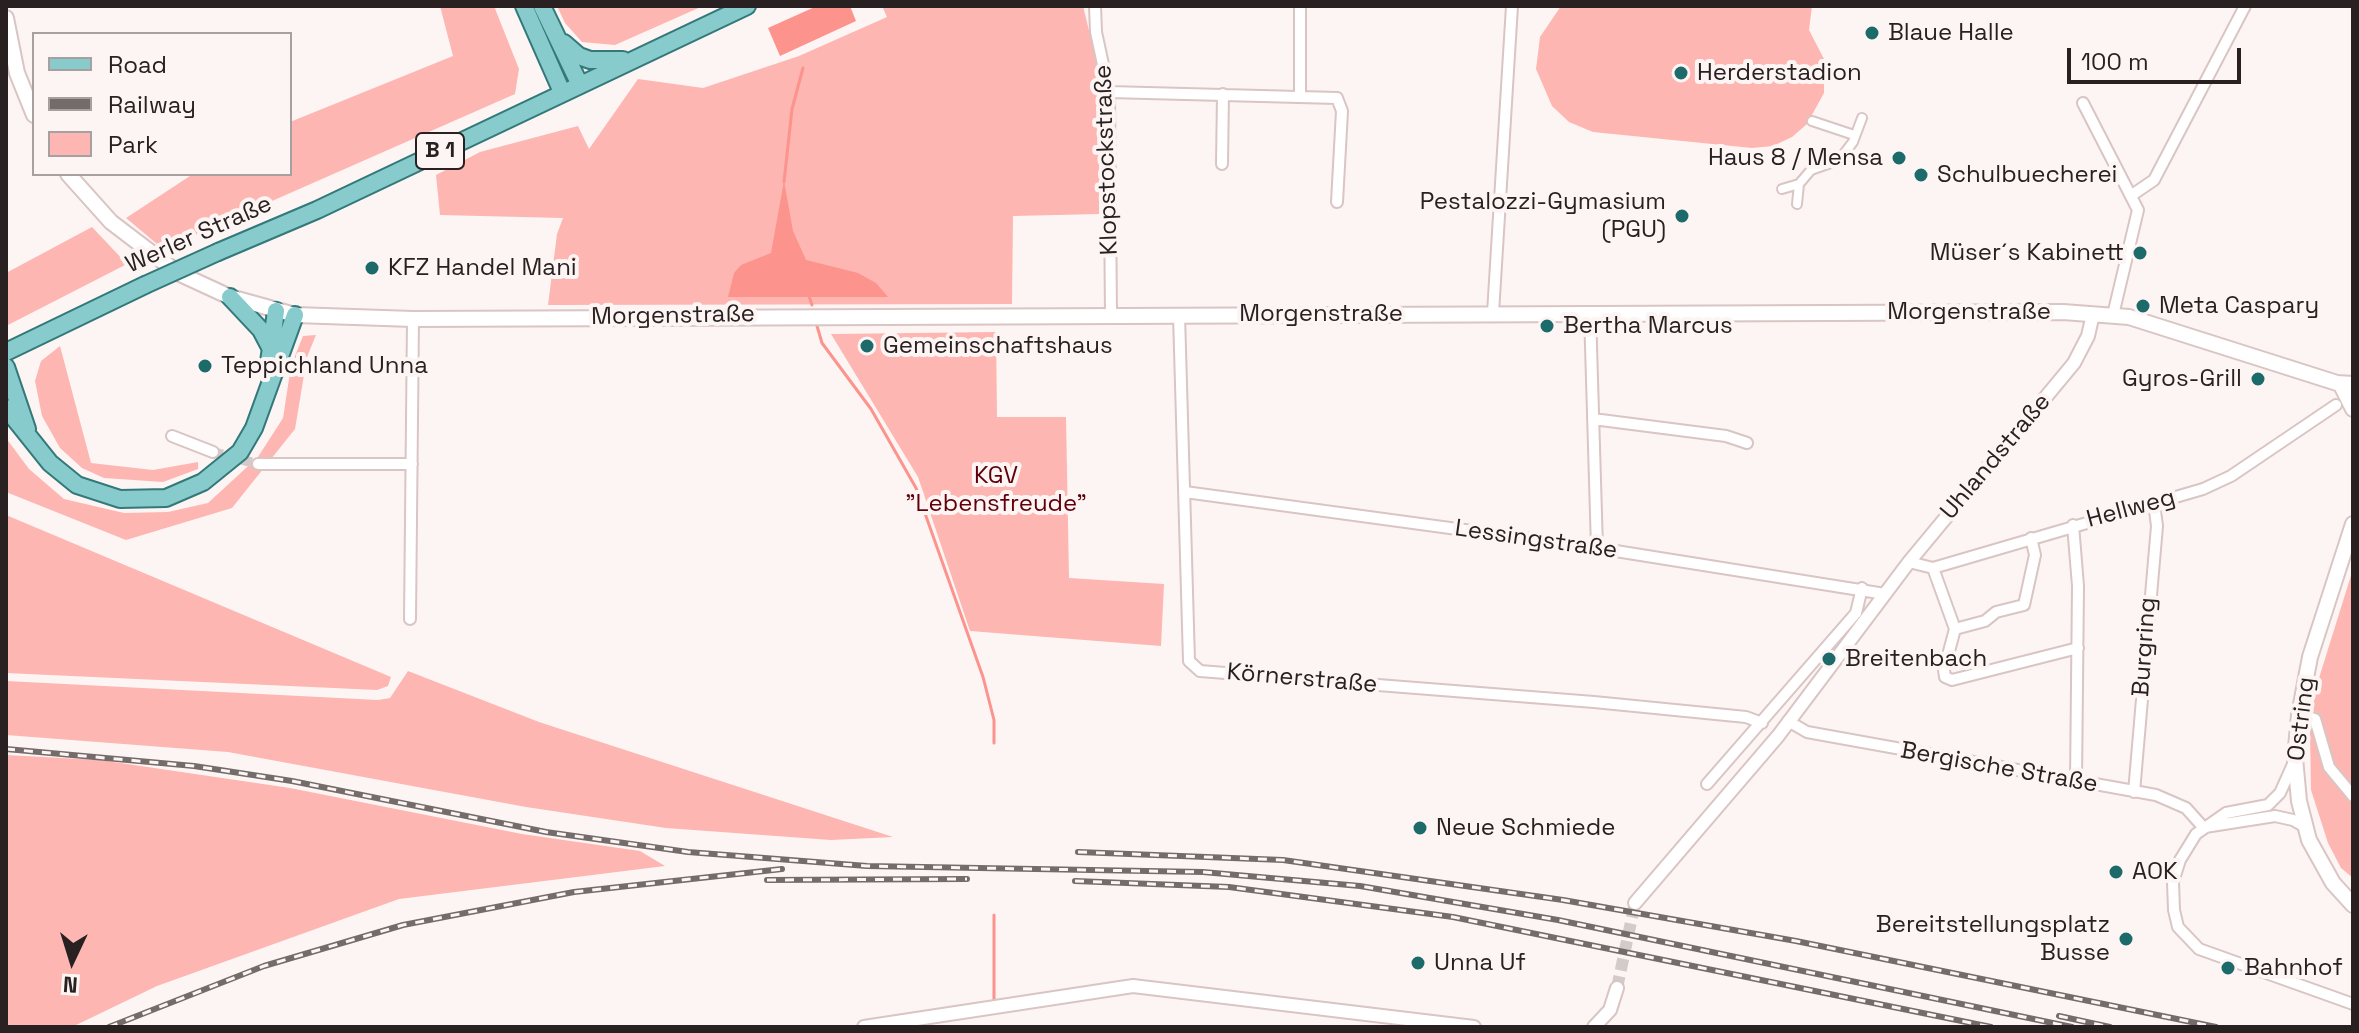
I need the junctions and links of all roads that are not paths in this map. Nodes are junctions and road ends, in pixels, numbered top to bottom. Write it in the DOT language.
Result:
graph roads {
  1 [pos="524,6"];
  2 [pos="542,6"];
  3 [pos="747,6"];
  4 [pos="1095,6"];
  5 [pos="1300,6"];
  6 [pos="1512,6"];
  7 [pos="2245,6"];
  8 [pos="6,18"];
  9 [pos="554,33"];
  10 [pos="629,59"];
  11 [pos="579,83"];
  12 [pos="562,92"];
  13 [pos="1109,92"];
  14 [pos="1223,94"];
  15 [pos="1300,95"];
  16 [pos="2083,103"];
  17 [pos="32,110"];
  18 [pos="1862,118"];
  19 [pos="1812,121"];
  20 [pos="1854,135"];
  21 [pos="1222,164"];
  22 [pos="70,176"];
  23 [pos="1799,184"];
  24 [pos="1782,189"];
  25 [pos="2132,195"];
  26 [pos="1337,202"];
  27 [pos="1797,204"];
  28 [pos="230,297"];
  29 [pos="276,311"];
  30 [pos="1590,312"];
  31 [pos="1493,313"];
  32 [pos="2093,314"];
  33 [pos="295,315"];
  34 [pos="1111,315"];
  35 [pos="1179,315"];
  36 [pos="2113,315"];
  37 [pos="413,319"];
  38 [pos="271,349"];
  39 [pos="6,352"];
  40 [pos="6,367"];
  41 [pos="2346,386"];
  42 [pos="264,399"];
  43 [pos="2336,405"];
  44 [pos="6,408"];
  45 [pos="2353,409"];
  46 [pos="1593,419"];
  47 [pos="172,436"];
  48 [pos="30,438"];
  49 [pos="1747,443"];
  50 [pos="213,452"];
  51 [pos="258,464"];
  52 [pos="412,464"];
  53 [pos="1185,492"];
  54 [pos="2154,503"];
  55 [pos="2353,524"];
  56 [pos="2073,525"];
  57 [pos="2031,538"];
  58 [pos="1597,548"];
  59 [pos="1909,562"];
  60 [pos="1933,568"];
  61 [pos="1862,588"];
  62 [pos="1885,594"];
  63 [pos="410,619"];
  64 [pos="1955,629"];
  65 [pos="2078,648"];
  66 [pos="2299,715"];
  67 [pos="1788,721"];
  68 [pos="1762,723"];
  69 [pos="2295,758"];
  70 [pos="2076,782"];
  71 [pos="1707,784"];
  72 [pos="2134,792"];
  73 [pos="2353,796"];
  74 [pos="2203,827"];
  75 [pos="2305,827"];
  76 [pos="1635,903"];
  77 [pos="2353,905"];
  78 [pos="1617,988"];
  79 [pos="2353,1004"];
  80 [pos="864,1027"];
  81 [pos="1474,1027"];
  82 [pos="1594,1027"];
  1 -- 12 [label="main road"];
  2 -- 9 [label="main road"];
  3 -- 10 [label="main road, B 1"];
  4 -- 13 [label="street, Klopstockstraße"];
  5 -- 15 [label="street"];
  6 -- 31 [label="street"];
  7 -- 25 [label="street"];
  8 -- 17 [label="main road"];
  9 -- 10 [label="main road, B 1"];
  9 -- 11 [label="main road"];
  10 -- 11 [label="main road, Werler Straße / B 1"];
  11 -- 12 [label="main road, Werler Straße / B 1"];
  12 -- 39 [label="main road, Werler Straße / B 1, bridge"];
  13 -- 14 [label="street"];
  13 -- 34 [label="street, Klopstockstraße"];
  14 -- 15 [label="street"];
  14 -- 21 [label="street"];
  15 -- 26 [label="street"];
  16 -- 25 [label="street"];
  18 -- 20 [label="street"];
  19 -- 20 [label="street"];
  20 -- 23 [label="street"];
  22 -- 28 [label="main road, Morgenstraße"];
  23 -- 24 [label="street"];
  23 -- 27 [label="street"];
  25 -- 36 [label="street"];
  28 -- 29 [label="main road, Morgenstraße"];
  28 -- 38 [label="main road"];
  29 -- 33 [label="main road, Morgenstraße"];
  29 -- 38 [label="main road"];
  30 -- 31 [label="main road, Morgenstraße"];
  30 -- 32 [label="main road, Morgenstraße"];
  30 -- 46 [label="street"];
  31 -- 35 [label="main road, Morgenstraße"];
  32 -- 36 [label="main road, Morgenstraße"];
  32 -- 59 [label="street, Uhlandstraße"];
  33 -- 37 [label="main road, Morgenstraße"];
  33 -- 42 [label="main road"];
  34 -- 35 [label="main road, Morgenstraße"];
  34 -- 37 [label="main road, Morgenstraße"];
  35 -- 53 [label="street, Körnerstraße"];
  36 -- 41 [label="main road, Morgenstraße"];
  37 -- 52 [label="street"];
  38 -- 42 [label="main road"];
  40 -- 48 [label="main road"];
  41 -- 45 [label="main road"];
  42 -- 48 [label="main road"];
  43 -- 54 [label="street, Hellweg"];
  44 -- 48 [label="main road"];
  46 -- 49 [label="street"];
  46 -- 58 [label="street"];
  47 -- 50 [label="street"];
  51 -- 52 [label="street"];
  52 -- 63 [label="street"];
  53 -- 58 [label="street, Lessingstraße"];
  53 -- 68 [label="street, Körnerstraße"];
  54 -- 56 [label="street, Hellweg"];
  54 -- 72 [label="street, Burgring"];
  55 -- 66 [label="main road, Ostring"];
  56 -- 57 [label="street, Hellweg"];
  56 -- 65 [label="street"];
  57 -- 60 [label="street, Hellweg"];
  57 -- 64 [label="street"];
  58 -- 61 [label="street, Lessingstraße"];
  59 -- 60 [label="street"];
  59 -- 62 [label="street, Uhlandstraße"];
  60 -- 64 [label="street"];
  61 -- 62 [label="street, Lessingstraße"];
  61 -- 68 [label="street"];
  62 -- 67 [label="street"];
  64 -- 65 [label="street"];
  65 -- 70 [label="street"];
  66 -- 69 [label="main road, Ostring"];
  66 -- 73 [label="street"];
  67 -- 70 [label="street, Bergische Straße"];
  67 -- 76 [label="street"];
  68 -- 71 [label="street"];
  69 -- 74 [label="street"];
  69 -- 75 [label="main road, Ostring"];
  70 -- 72 [label="street, Bergische Straße"];
  72 -- 74 [label="street, Bergische Straße"];
  74 -- 75 [label="street"];
  74 -- 79 [label="street"];
  75 -- 77 [label="main road, Ostring"];
  78 -- 82 [label="street"];
  80 -- 81 [label="street"];
}
